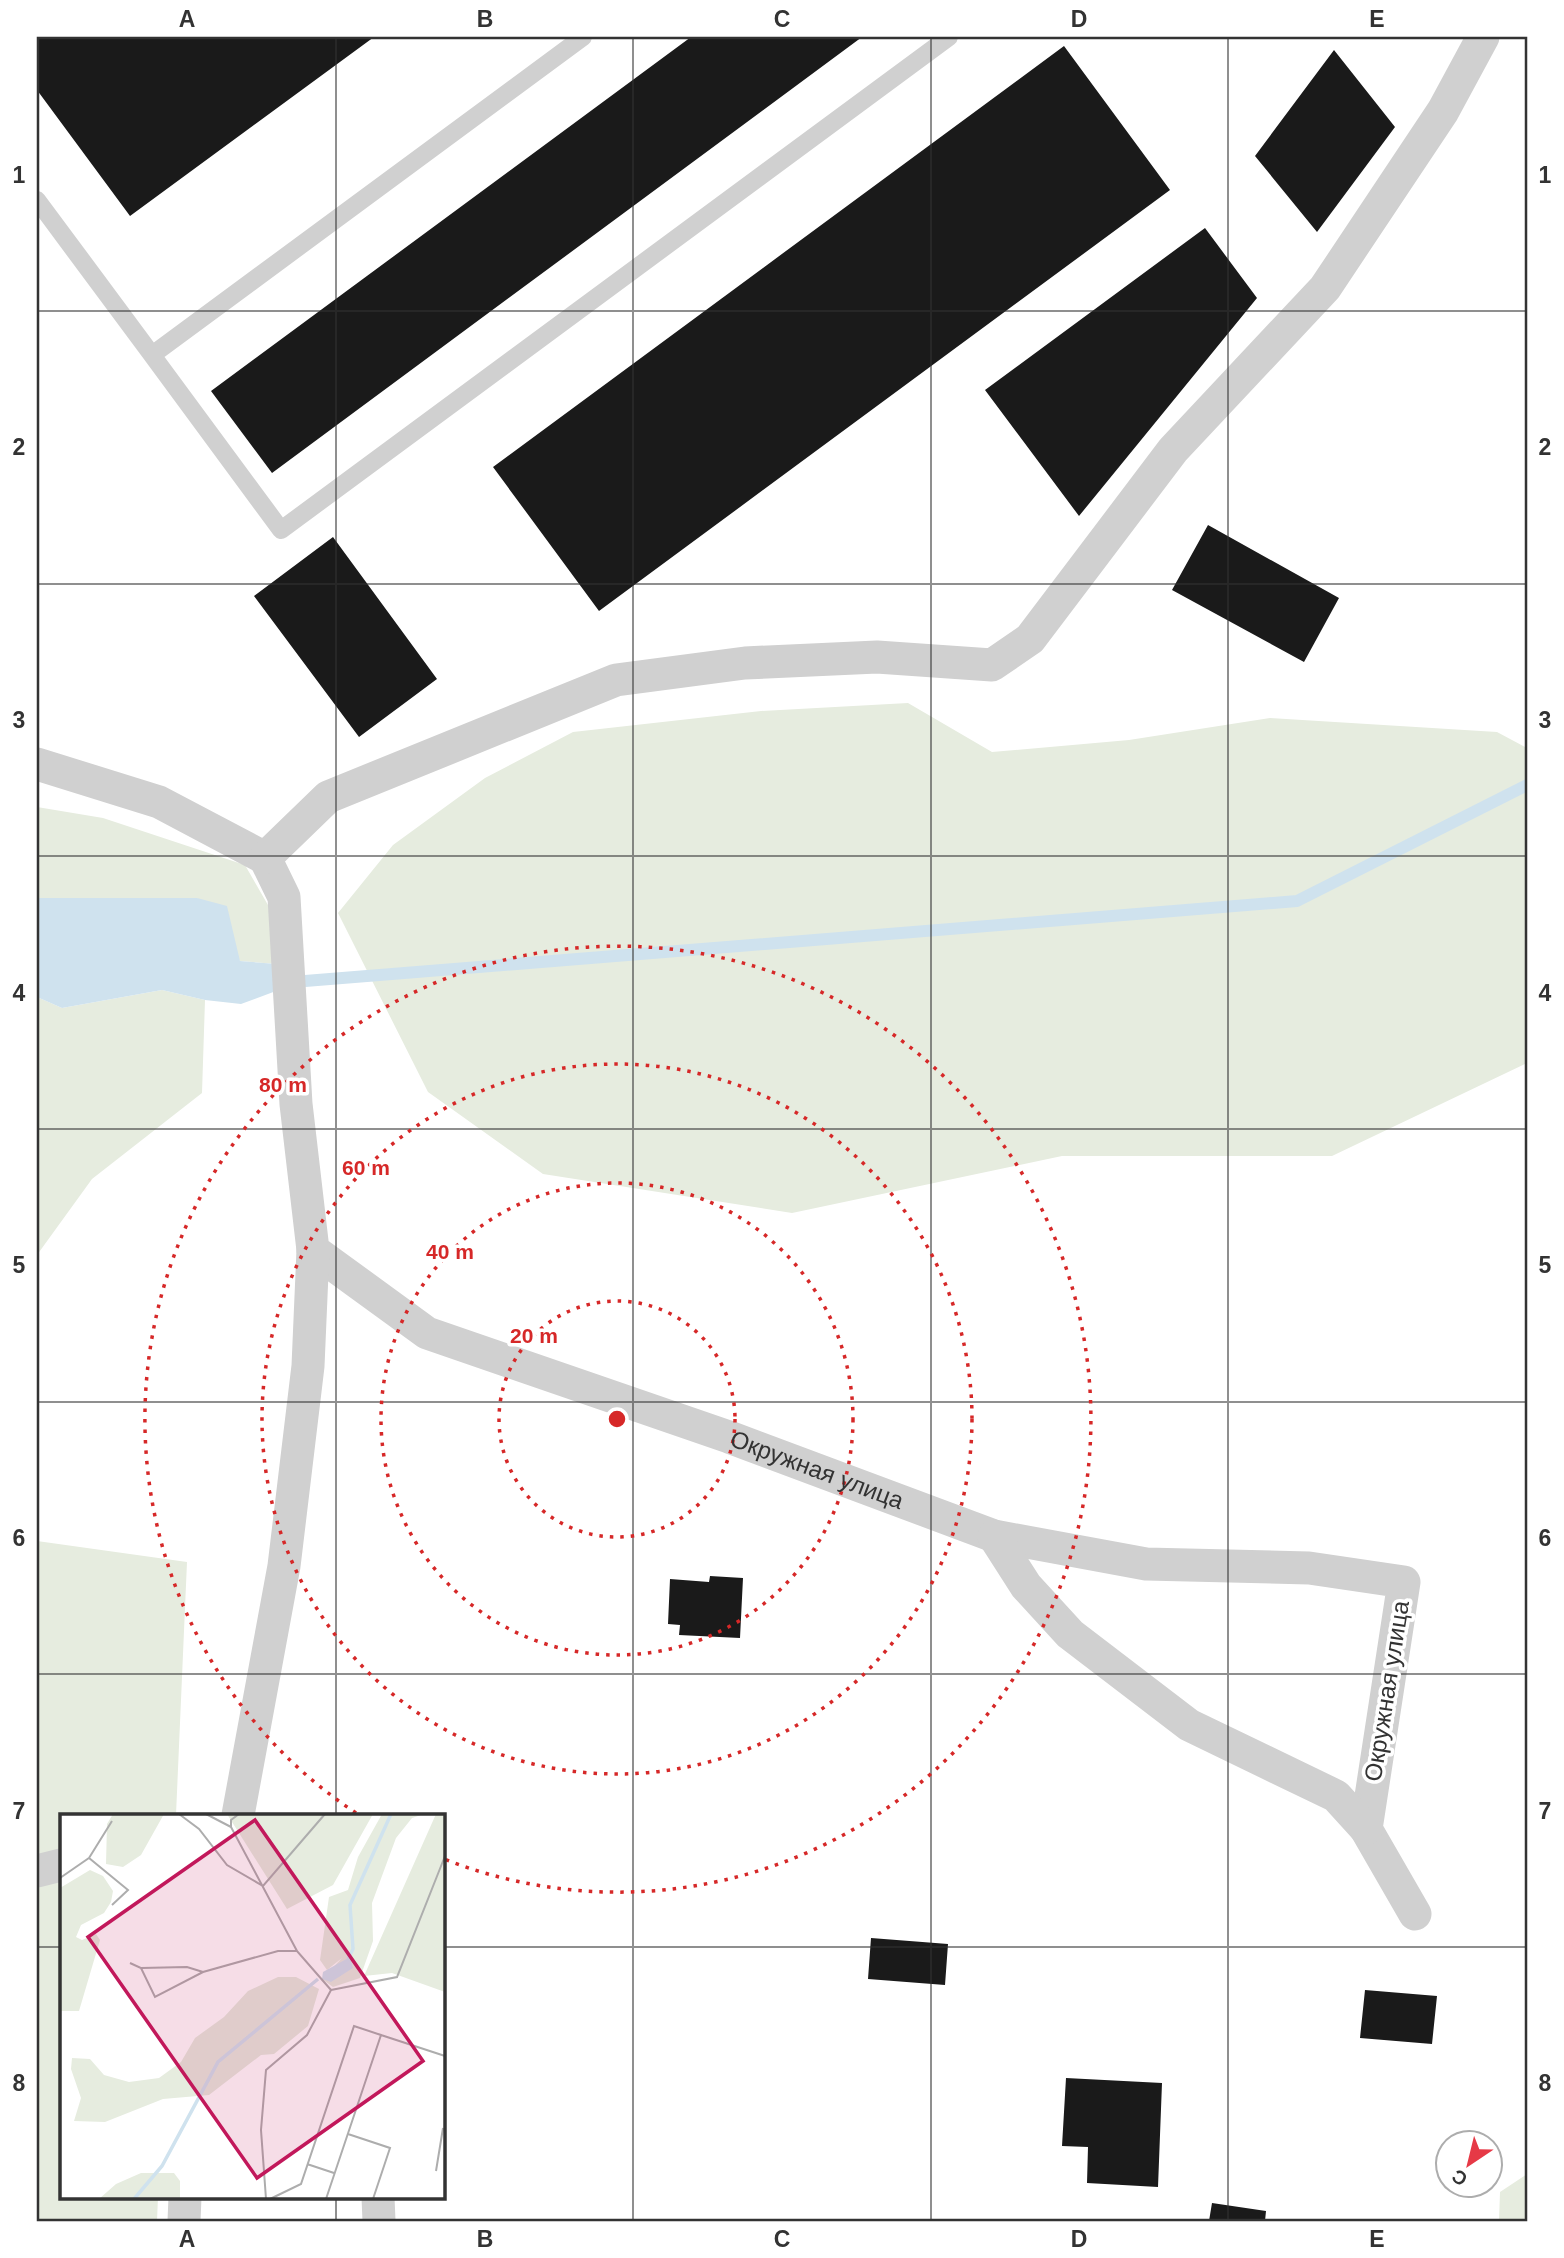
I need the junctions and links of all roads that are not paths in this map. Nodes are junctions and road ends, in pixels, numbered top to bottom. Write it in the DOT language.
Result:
graph roads {
  1 [pos="583,37"];
  2 [pos="949,37"];
  3 [pos="1483,37"];
  4 [pos="37,200"];
  5 [pos="152,355"];
  6 [pos="37,764"];
  7 [pos="265,858"];
  8 [pos="313,1250"];
  9 [pos="994,1536"];
  10 [pos="237,1814"];
  11 [pos="1366,1829"];
  12 [pos="60,1865"];
  13 [pos="37,1871"];
  14 [pos="1415,1914"];
  15 [pos="186,2198"];
  16 [pos="378,2198"];
  17 [pos="184,2221"];
  18 [pos="379,2221"];
  1 -- 5 [label="lane"];
  2 -- 5 [label="lane"];
  3 -- 7 [label="street"];
  4 -- 5 [label="lane"];
  6 -- 7 [label="street"];
  7 -- 8 [label="street"];
  8 -- 9 [label="street, Окружная улица"];
  8 -- 10 [label="street"];
  9 -- 11 [label="street"];
  9 -- 11 [label="street, Окружная улица"];
  11 -- 14 [label="street"];
  12 -- 13 [label="street"];
  15 -- 17 [label="street"];
  16 -- 18 [label="street"];
}
